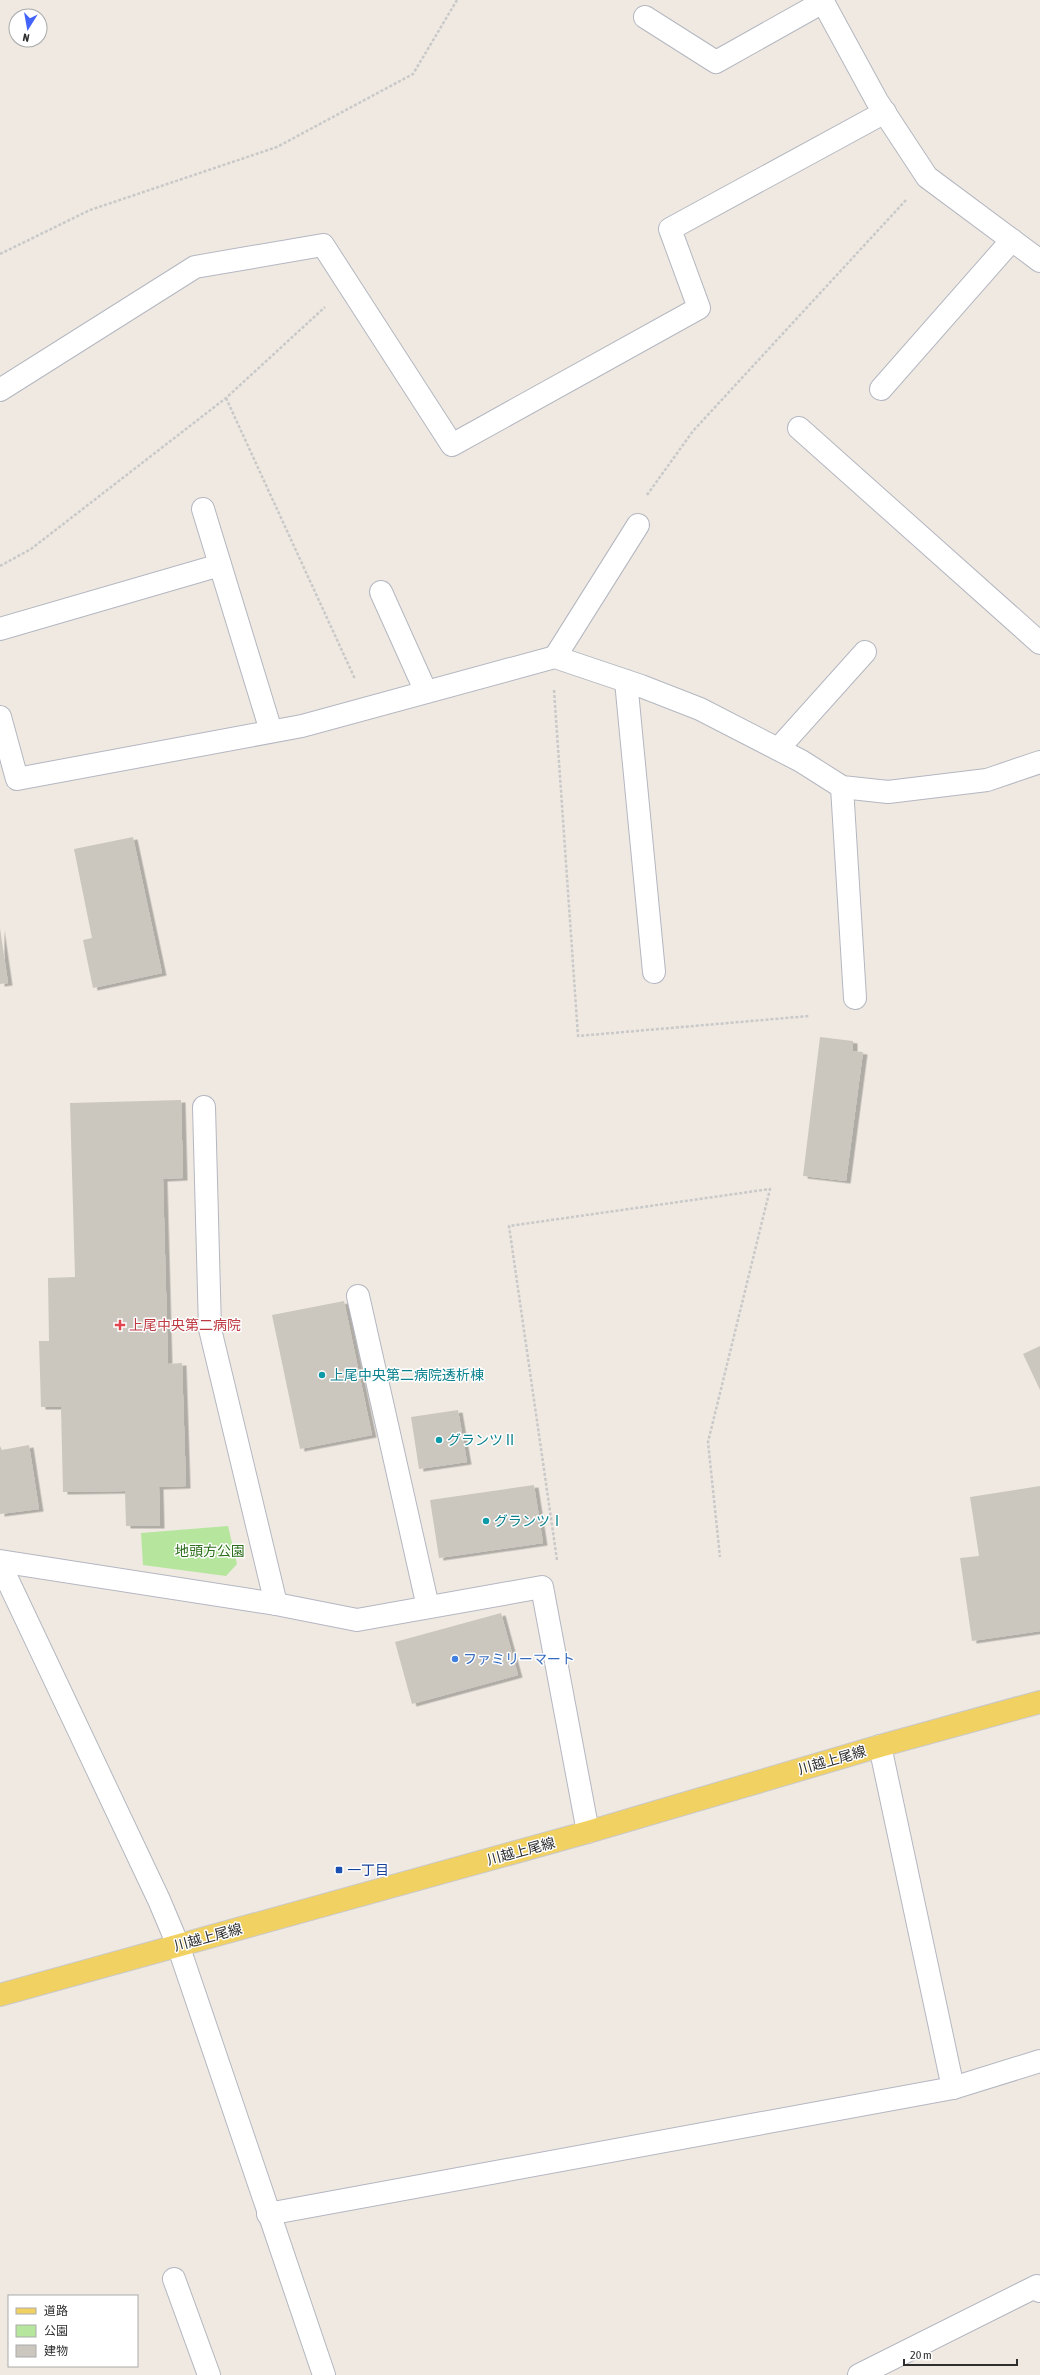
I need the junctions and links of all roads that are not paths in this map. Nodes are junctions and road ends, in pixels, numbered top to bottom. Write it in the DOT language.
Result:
graph roads {
  1 [pos="822,1"];
  2 [pos="646,17"];
  3 [pos="885,112"];
  4 [pos="1012,240"];
  5 [pos="1040,261"];
  6 [pos="881,389"];
  7 [pos="0,390"];
  8 [pos="799,428"];
  9 [pos="203,509"];
  10 [pos="638,525"];
  11 [pos="220,565"];
  12 [pos="381,592"];
  13 [pos="0,629"];
  14 [pos="1040,643"];
  15 [pos="864,652"];
  16 [pos="555,658"];
  17 [pos="626,681"];
  18 [pos="426,692"];
  19 [pos="0,717"];
  20 [pos="271,732"];
  21 [pos="778,749"];
  22 [pos="1040,762"];
  23 [pos="842,787"];
  24 [pos="654,972"];
  25 [pos="856,998"];
  26 [pos="204,1107"];
  27 [pos="358,1296"];
  28 [pos="0,1561"];
  29 [pos="0,1564"];
  30 [pos="276,1604"];
  31 [pos="428,1608"];
  32 [pos="1040,1702"];
  33 [pos="880,1746"];
  34 [pos="588,1832"];
  35 [pos="178,1945"];
  36 [pos="0,1995"];
  37 [pos="1040,2061"];
  38 [pos="953,2088"];
  39 [pos="268,2214"];
  40 [pos="174,2279"];
  41 [pos="1039,2287"];
  42 [pos="208,2375"];
  43 [pos="324,2375"];
  44 [pos="859,2375"];
  1 -- 2 [label="street"];
  1 -- 3 [label="street"];
  3 -- 4 [label="street"];
  3 -- 7 [label="street"];
  4 -- 5 [label="street"];
  4 -- 6 [label="street"];
  8 -- 14 [label="street"];
  9 -- 11 [label="street"];
  10 -- 16 [label="street"];
  11 -- 13 [label="street"];
  11 -- 20 [label="street"];
  12 -- 18 [label="street"];
  15 -- 21 [label="street"];
  16 -- 17 [label="street"];
  16 -- 18 [label="street"];
  17 -- 21 [label="street"];
  17 -- 24 [label="street"];
  18 -- 20 [label="street"];
  19 -- 20 [label="street"];
  21 -- 23 [label="street"];
  22 -- 23 [label="street"];
  23 -- 25 [label="street"];
  26 -- 30 [label="street"];
  27 -- 31 [label="street"];
  28 -- 30 [label="street"];
  29 -- 35 [label="street"];
  30 -- 31 [label="street"];
  31 -- 34 [label="street"];
  32 -- 33 [label="main road, 川越上尾線"];
  33 -- 34 [label="main road, 川越上尾線"];
  33 -- 38 [label="street"];
  34 -- 35 [label="main road, 川越上尾線"];
  35 -- 36 [label="main road, 川越上尾線"];
  35 -- 39 [label="street"];
  37 -- 38 [label="street"];
  38 -- 39 [label="street"];
  39 -- 43 [label="street"];
  40 -- 42 [label="street"];
  41 -- 44 [label="street"];
}
